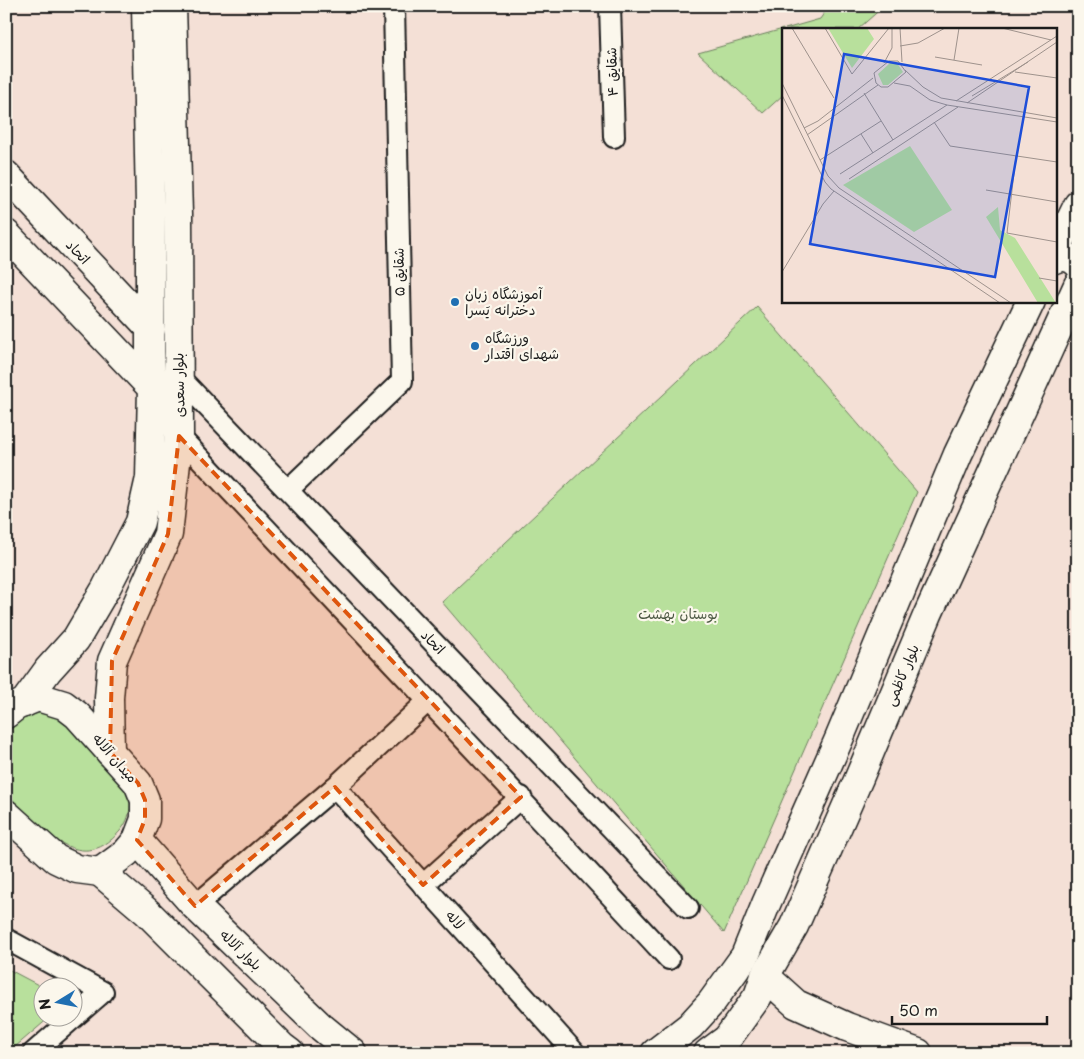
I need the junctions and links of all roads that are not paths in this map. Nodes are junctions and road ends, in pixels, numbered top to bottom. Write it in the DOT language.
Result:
graph roads {
  1 [pos="146,6"];
  2 [pos="172,6"];
  3 [pos="394,6"];
  4 [pos="610,6"];
  5 [pos="614,137"];
  6 [pos="6,175"];
  7 [pos="6,201"];
  8 [pos="1078,206"];
  9 [pos="6,234"];
  10 [pos="1056,250"];
  11 [pos="1056,259"];
  12 [pos="1078,264"];
  13 [pos="1078,285"];
  14 [pos="1031,302"];
  15 [pos="100,316"];
  16 [pos="150,341"];
  17 [pos="178,376"];
  18 [pos="152,388"];
  19 [pos="179,436"];
  20 [pos="288,490"];
  21 [pos="428,701"];
  22 [pos="15,708"];
  23 [pos="110,752"];
  24 [pos="335,787"];
  25 [pos="521,797"];
  26 [pos="11,822"];
  27 [pos="137,840"];
  28 [pos="100,872"];
  29 [pos="423,885"];
  30 [pos="196,906"];
  31 [pos="688,908"];
  32 [pos="6,939"];
  33 [pos="669,959"];
  34 [pos="765,976"];
  35 [pos="33,1053"];
  36 [pos="290,1053"];
  37 [pos="353,1053"];
  38 [pos="575,1053"];
  39 [pos="655,1053"];
  40 [pos="708,1053"];
  41 [pos="918,1053"];
  1 -- 16 [label="street, بلوار سعدی"];
  2 -- 17 [label="street, بلوار سعدی"];
  3 -- 20 [label="street, شقایق ۵"];
  4 -- 5 [label="street, شقایق ۴"];
  6 -- 16 [label="street, اتحاد"];
  7 -- 15 [label="street, اتحاد"];
  8 -- 10 [label="street"];
  9 -- 15 [label="street"];
  11 -- 12 [label="street"];
  13 -- 34 [label="street, بلوار کاظمی"];
  14 -- 39 [label="street"];
  15 -- 16 [label="street, اتحاد"];
  15 -- 18 [label="street"];
  16 -- 18 [label="street, بلوار سعدی"];
  17 -- 19 [label="street, بلوار سعدی"];
  17 -- 20 [label="street, اتحاد"];
  18 -- 22 [label="street, بلوار سعدی"];
  19 -- 21 [label="street"];
  19 -- 23 [label="street, بلوار سعدی"];
  20 -- 31 [label="street, اتحاد"];
  21 -- 24 [label="street"];
  21 -- 25 [label="street"];
  22 -- 23 [label="street, میدان آلاله"];
  23 -- 27 [label="street, میدان آلاله"];
  24 -- 29 [label="street, لاله"];
  24 -- 30 [label="street"];
  25 -- 29 [label="street"];
  25 -- 33 [label="street"];
  26 -- 28 [label="street"];
  27 -- 28 [label="street, میدان آلاله"];
  27 -- 30 [label="street, بلوار آلاله"];
  28 -- 36 [label="street"];
  29 -- 38 [label="street, لاله"];
  30 -- 37 [label="street, بلوار آلاله"];
  32 -- 35 [label="street"];
  34 -- 40 [label="street, بلوار کاظمی"];
  34 -- 41 [label="street"];
}
